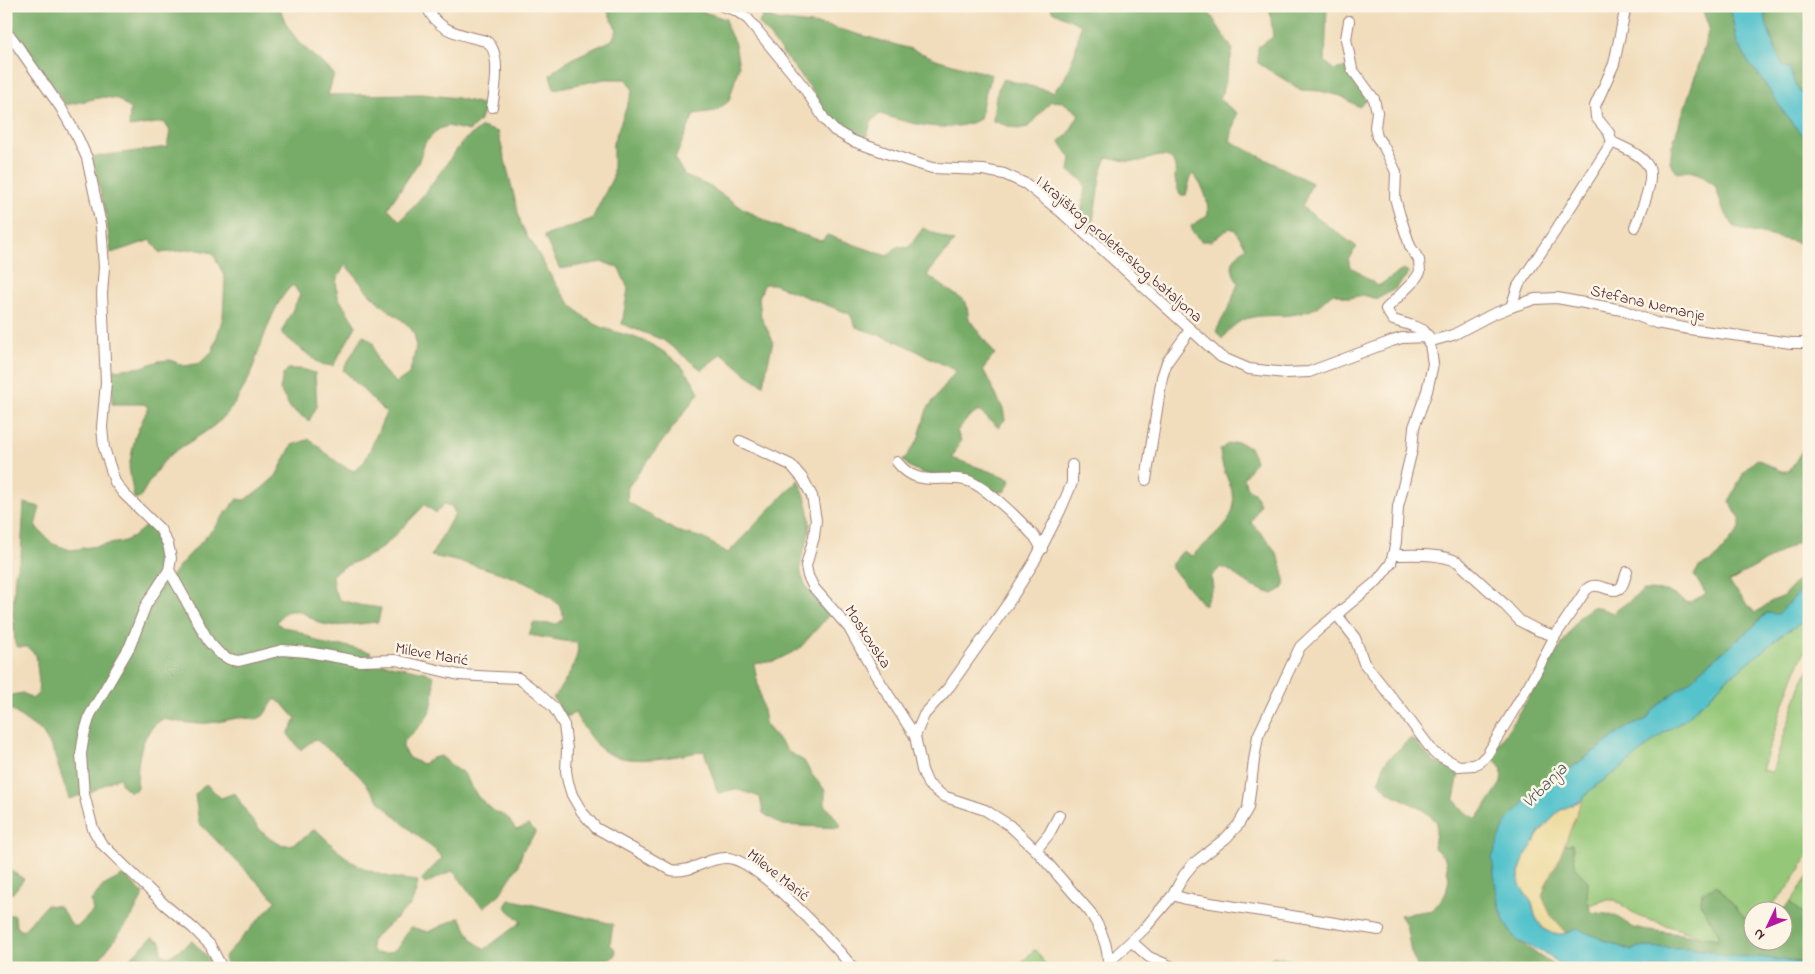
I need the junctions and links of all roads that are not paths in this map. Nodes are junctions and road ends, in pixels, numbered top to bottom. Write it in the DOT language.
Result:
graph roads {
  1 [pos="427,6"];
  2 [pos="722,6"];
  3 [pos="1626,6"];
  4 [pos="1348,20"];
  5 [pos="6,34"];
  6 [pos="492,107"];
  7 [pos="1612,142"];
  8 [pos="1635,227"];
  9 [pos="1511,307"];
  10 [pos="1190,330"];
  11 [pos="1428,340"];
  12 [pos="1809,341"];
  13 [pos="740,441"];
  14 [pos="897,462"];
  15 [pos="1072,465"];
  16 [pos="1146,480"];
  17 [pos="1042,549"];
  18 [pos="1394,555"];
  19 [pos="169,570"];
  20 [pos="1627,572"];
  21 [pos="1337,615"];
  22 [pos="1555,636"];
  23 [pos="915,736"];
  24 [pos="1059,815"];
  25 [pos="1036,850"];
  26 [pos="1173,895"];
  27 [pos="1379,930"];
  28 [pos="1132,942"];
  29 [pos="1107,947"];
  30 [pos="1122,950"];
  31 [pos="1107,966"];
  32 [pos="222,968"];
  33 [pos="853,968"];
  34 [pos="1175,968"];
  1 -- 6 [label="street"];
  2 -- 10 [label="street, I krajiškog proleterskog bataljona"];
  3 -- 7 [label="street"];
  4 -- 11 [label="street"];
  5 -- 19 [label="street"];
  7 -- 8 [label="street"];
  7 -- 9 [label="street"];
  9 -- 11 [label="street, Stefana Nemanje"];
  9 -- 12 [label="street, Stefana Nemanje"];
  10 -- 11 [label="street, I krajiškog proleterskog bataljona"];
  10 -- 16 [label="street"];
  11 -- 18 [label="street"];
  13 -- 23 [label="street, Moskovska"];
  14 -- 17 [label="street"];
  15 -- 17 [label="street"];
  17 -- 23 [label="street"];
  18 -- 21 [label="street"];
  18 -- 22 [label="street"];
  19 -- 32 [label="street"];
  19 -- 33 [label="street, Mileve Marić"];
  20 -- 22 [label="street"];
  21 -- 22 [label="street"];
  21 -- 26 [label="street"];
  23 -- 25 [label="street, Moskovska"];
  24 -- 25 [label="street"];
  25 -- 29 [label="street, Moskovska"];
  26 -- 27 [label="street"];
  26 -- 28 [label="street"];
  28 -- 30 [label="street"];
  28 -- 34 [label="street"];
  29 -- 30 [label="street"];
  29 -- 31 [label="street, Moskovska"];
  30 -- 31 [label="street"];
}
